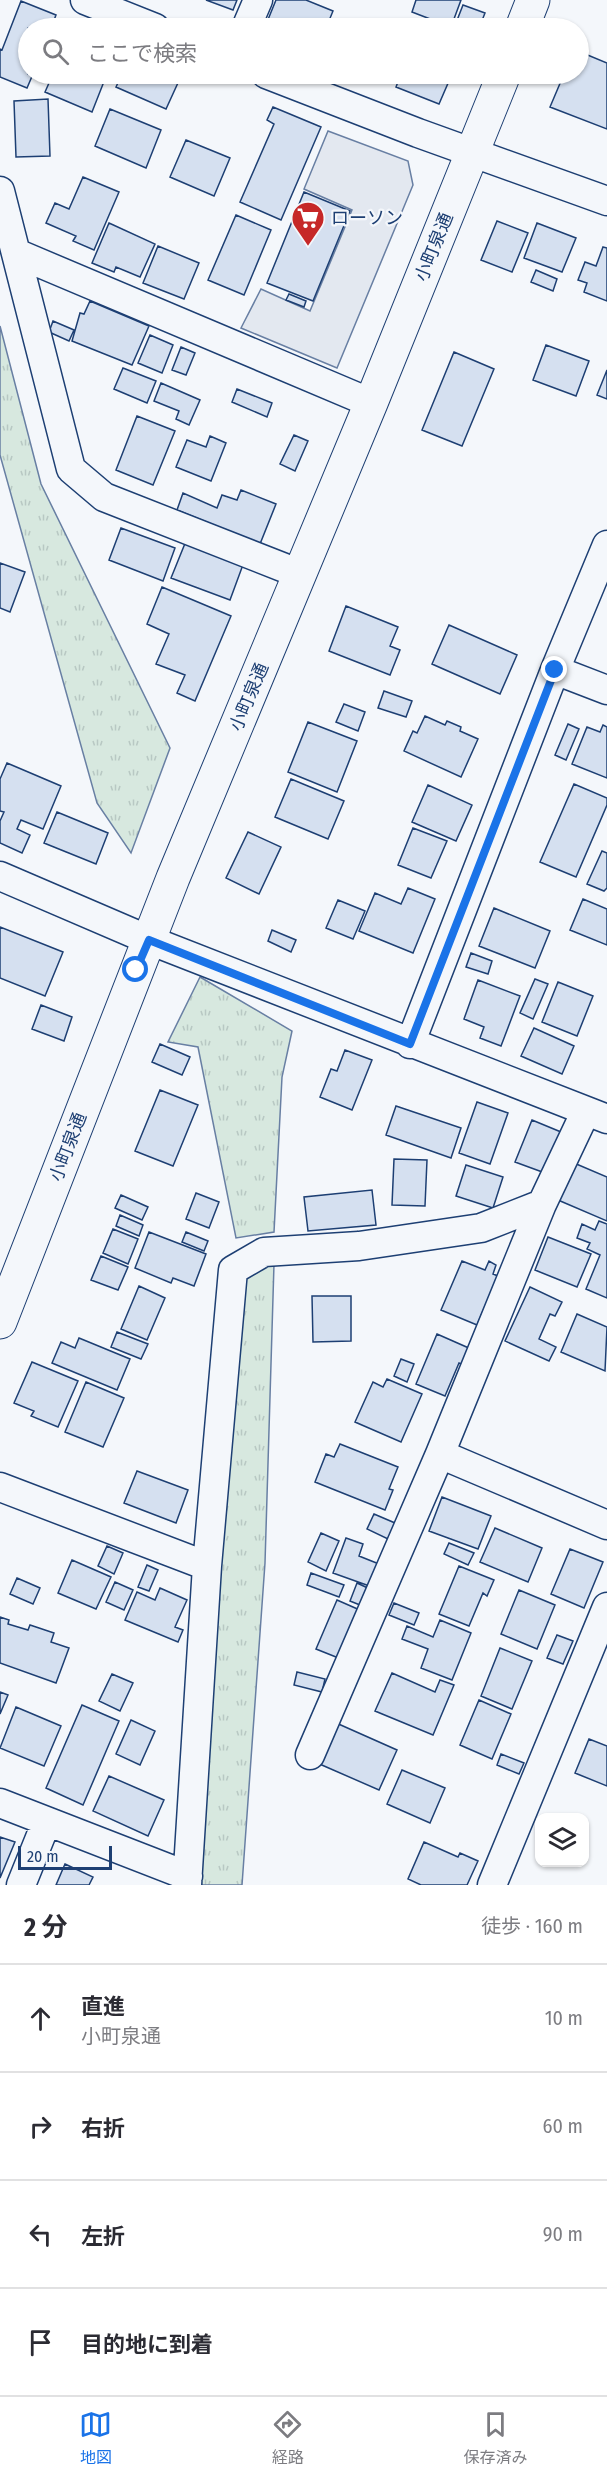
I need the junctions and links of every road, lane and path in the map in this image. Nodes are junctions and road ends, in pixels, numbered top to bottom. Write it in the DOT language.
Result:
graph roads {
  1 [pos="85,0"];
  2 [pos="258,0"];
  3 [pos="533,0"];
  4 [pos="130,18"];
  5 [pos="250,18"];
  6 [pos="526,18"];
  7 [pos="293,84"];
  8 [pos="500,84"];
  9 [pos="472,151"];
  10 [pos="0,191"];
  11 [pos="607,201"];
  12 [pos="16,253"];
  13 [pos="371,404"];
  14 [pos="607,545"];
  15 [pos="300,574"];
  16 [pos="555,670"];
  17 [pos="607,690"];
  18 [pos="0,876"];
  19 [pos="149,940"];
  20 [pos="410,1044"];
  21 [pos="597,1115"];
  22 [pos="542,1204"];
  23 [pos="0,1322"];
  24 [pos="440,1454"];
  25 [pos="0,1487"];
  26 [pos="607,1525"];
  27 [pos="207,1566"];
  28 [pos="607,1607"];
  29 [pos="310,1755"];
  30 [pos="0,1803"];
  31 [pos="46,1823"];
  32 [pos="188,1880"];
  33 [pos="21,1885"];
  34 [pos="492,1885"];
  1 -- 4 [label="street"];
  2 -- 5 [label="street"];
  3 -- 6 [label="street"];
  7 -- 9 [label="street"];
  8 -- 9 [label="street, 小町泉通"];
  9 -- 11 [label="street"];
  9 -- 13 [label="street, 小町泉通"];
  10 -- 12 [label="street"];
  12 -- 13 [label="street"];
  12 -- 15 [label="street"];
  13 -- 15 [label="street, 小町泉通"];
  14 -- 16 [label="street"];
  15 -- 19 [label="street, 小町泉通"];
  16 -- 17 [label="street"];
  16 -- 20 [label="street"];
  18 -- 19 [label="street"];
  19 -- 20 [label="street"];
  19 -- 23 [label="street, 小町泉通"];
  20 -- 21 [label="street"];
  21 -- 22 [label="street"];
  22 -- 24 [label="street"];
  22 -- 27 [label="street"];
  24 -- 26 [label="street"];
  24 -- 29 [label="street"];
  25 -- 27 [label="street"];
  27 -- 32 [label="street"];
  28 -- 34 [label="street"];
  30 -- 31 [label="street"];
  31 -- 32 [label="street"];
  31 -- 33 [label="street"];
}
